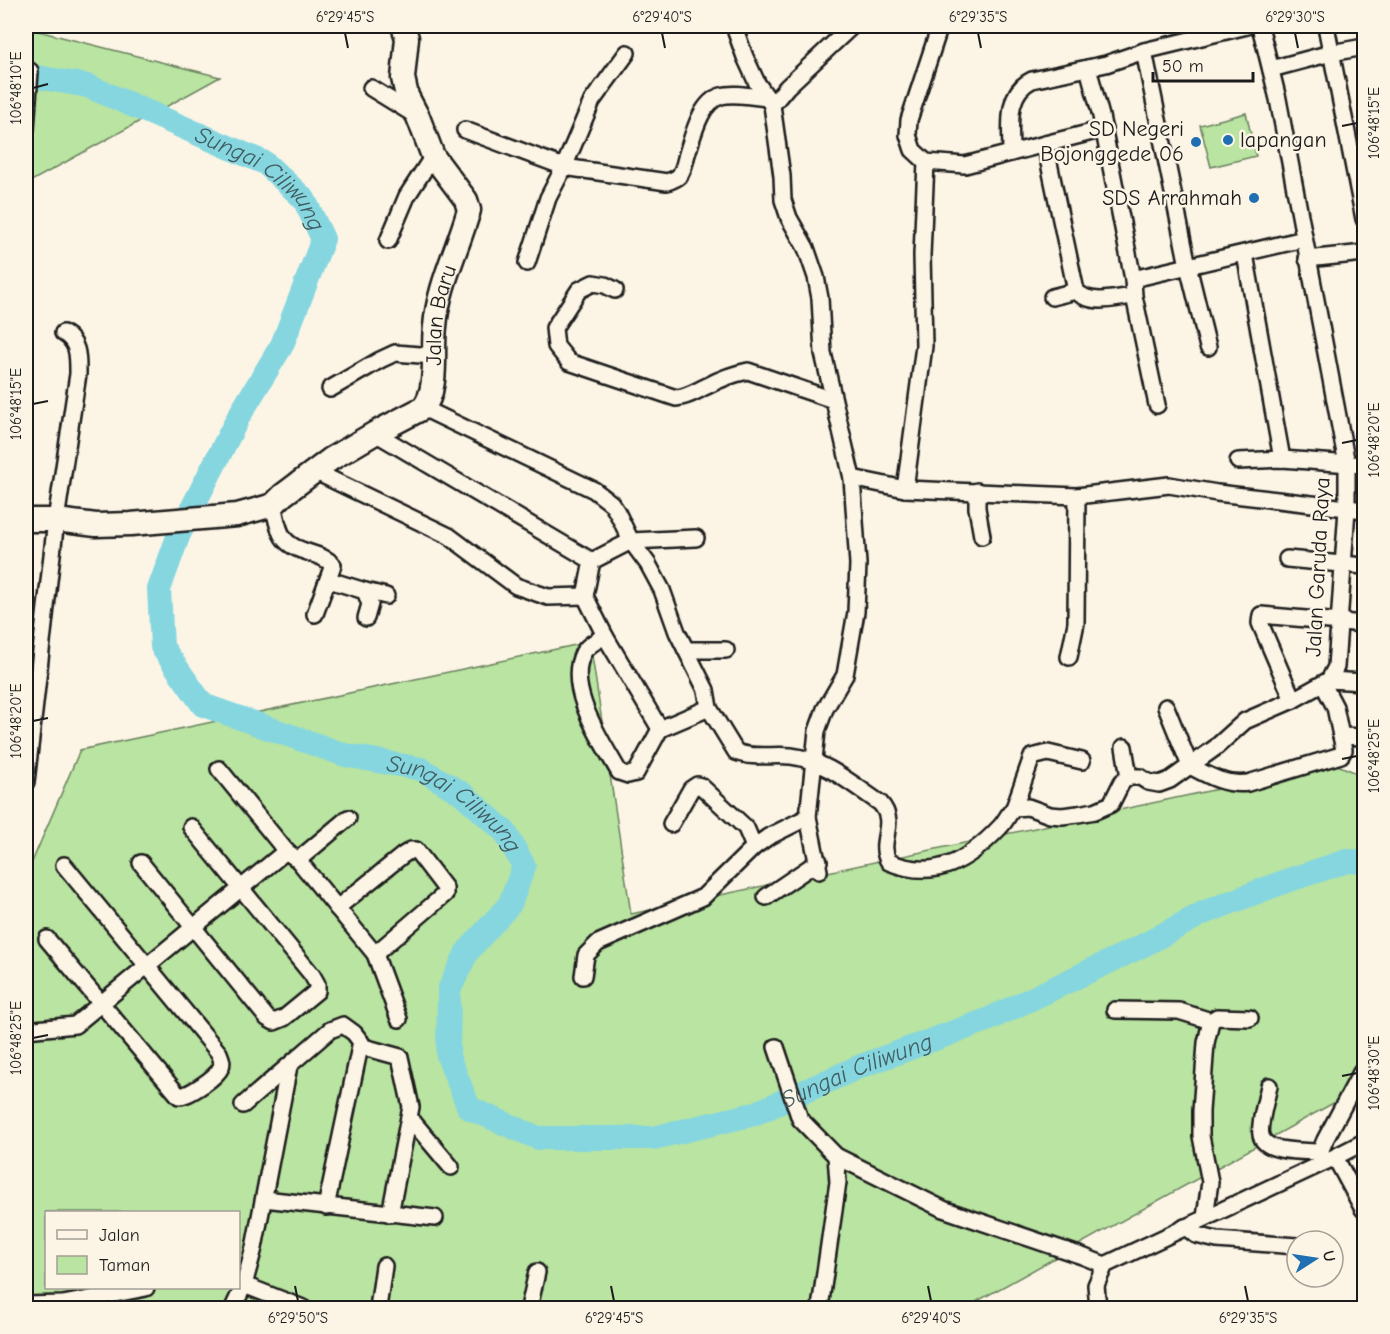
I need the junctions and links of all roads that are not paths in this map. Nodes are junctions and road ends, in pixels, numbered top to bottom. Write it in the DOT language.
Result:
graph roads {
  1 [pos="403,26"];
  2 [pos="736,26"];
  3 [pos="852,26"];
  4 [pos="940,26"];
  5 [pos="1247,26"];
  6 [pos="1260,26"];
  7 [pos="1326,26"];
  8 [pos="1197,31"];
  9 [pos="1365,47"];
  10 [pos="1144,51"];
  11 [pos="627,53"];
  12 [pos="1331,53"];
  13 [pos="1088,68"];
  14 [pos="1270,69"];
  15 [pos="30,71"];
  16 [pos="371,88"];
  17 [pos="770,101"];
  18 [pos="418,117"];
  19 [pos="26,124"];
  20 [pos="26,129"];
  21 [pos="1104,129"];
  22 [pos="465,130"];
  23 [pos="1046,144"];
  24 [pos="1011,153"];
  25 [pos="430,160"];
  26 [pos="926,162"];
  27 [pos="564,167"];
  28 [pos="1365,219"];
  29 [pos="1304,239"];
  30 [pos="388,241"];
  31 [pos="1365,253"];
  32 [pos="1245,254"];
  33 [pos="1307,259"];
  34 [pos="527,263"];
  35 [pos="1188,266"];
  36 [pos="1133,279"];
  37 [pos="615,290"];
  38 [pos="1076,291"];
  39 [pos="1134,296"];
  40 [pos="1052,297"];
  41 [pos="63,333"];
  42 [pos="1208,347"];
  43 [pos="433,356"];
  44 [pos="330,389"];
  45 [pos="833,400"];
  46 [pos="1157,405"];
  47 [pos="423,408"];
  48 [pos="375,433"];
  49 [pos="1282,459"];
  50 [pos="1238,461"];
  51 [pos="1347,464"];
  52 [pos="1365,465"];
  53 [pos="314,471"];
  54 [pos="852,478"];
  55 [pos="905,489"];
  56 [pos="977,491"];
  57 [pos="1077,496"];
  58 [pos="273,505"];
  59 [pos="1347,509"];
  60 [pos="1365,510"];
  61 [pos="26,520"];
  62 [pos="56,520"];
  63 [pos="982,536"];
  64 [pos="696,538"];
  65 [pos="631,541"];
  66 [pos="1287,559"];
  67 [pos="592,561"];
  68 [pos="1343,564"];
  69 [pos="1365,566"];
  70 [pos="329,580"];
  71 [pos="365,591"];
  72 [pos="386,596"];
  73 [pos="585,596"];
  74 [pos="315,614"];
  75 [pos="366,618"];
  76 [pos="1340,622"];
  77 [pos="1365,624"];
  78 [pos="605,636"];
  79 [pos="686,650"];
  80 [pos="726,650"];
  81 [pos="1069,657"];
  82 [pos="1326,682"];
  83 [pos="1365,682"];
  84 [pos="1293,700"];
  85 [pos="1166,707"];
  86 [pos="709,708"];
  87 [pos="660,729"];
  88 [pos="1341,735"];
  89 [pos="1365,737"];
  90 [pos="1124,747"];
  91 [pos="1082,761"];
  92 [pos="813,763"];
  93 [pos="1190,766"];
  94 [pos="219,769"];
  95 [pos="1129,777"];
  96 [pos="26,782"];
  97 [pos="1014,808"];
  98 [pos="808,817"];
  99 [pos="348,818"];
  100 [pos="671,824"];
  101 [pos="191,827"];
  102 [pos="754,847"];
  103 [pos="292,856"];
  104 [pos="141,864"];
  105 [pos="64,865"];
  106 [pos="240,889"];
  107 [pos="766,897"];
  108 [pos="337,908"];
  109 [pos="194,928"];
  110 [pos="47,939"];
  111 [pos="375,954"];
  112 [pos="148,966"];
  113 [pos="583,976"];
  114 [pos="103,1004"];
  115 [pos="1114,1010"];
  116 [pos="399,1018"];
  117 [pos="1250,1018"];
  118 [pos="1211,1021"];
  119 [pos="26,1030"];
  120 [pos="360,1046"];
  121 [pos="776,1047"];
  122 [pos="289,1066"];
  123 [pos="1365,1067"];
  124 [pos="1269,1086"];
  125 [pos="243,1105"];
  126 [pos="410,1117"];
  127 [pos="1365,1142"];
  128 [pos="836,1156"];
  129 [pos="1328,1157"];
  130 [pos="451,1167"];
  131 [pos="264,1199"];
  132 [pos="326,1207"];
  133 [pos="1363,1209"];
  134 [pos="390,1214"];
  135 [pos="1205,1217"];
  136 [pos="435,1218"];
  137 [pos="1185,1227"];
  138 [pos="1285,1245"];
  139 [pos="1105,1265"];
  140 [pos="384,1266"];
  141 [pos="537,1272"];
  142 [pos="241,1285"];
  143 [pos="136,1289"];
  144 [pos="240,1289"];
  145 [pos="26,1305"];
  146 [pos="233,1308"];
  147 [pos="303,1308"];
  148 [pos="378,1308"];
  149 [pos="529,1308"];
  150 [pos="820,1308"];
  151 [pos="1098,1308"];
  1 -- 18 [label="street, Jalan Baru"];
  2 -- 17 [label="street"];
  3 -- 17 [label="street"];
  4 -- 26 [label="street"];
  5 -- 8 [label="street"];
  6 -- 14 [label="street, Jalan Garuda Raya"];
  7 -- 12 [label="street"];
  8 -- 10 [label="street"];
  9 -- 12 [label="street"];
  10 -- 13 [label="street"];
  10 -- 35 [label="street"];
  11 -- 27 [label="street"];
  12 -- 14 [label="street"];
  12 -- 28 [label="street"];
  13 -- 21 [label="street"];
  13 -- 24 [label="street"];
  14 -- 29 [label="street, Jalan Garuda Raya"];
  15 -- 19 [label="street"];
  16 -- 18 [label="street"];
  17 -- 27 [label="street"];
  17 -- 45 [label="street"];
  18 -- 25 [label="street, Jalan Baru"];
  19 -- 20 [label="street"];
  21 -- 23 [label="street"];
  21 -- 36 [label="street"];
  22 -- 27 [label="street"];
  23 -- 24 [label="street"];
  23 -- 38 [label="street"];
  24 -- 26 [label="street"];
  25 -- 30 [label="street"];
  25 -- 43 [label="street, Jalan Baru"];
  26 -- 55 [label="street"];
  27 -- 34 [label="street"];
  29 -- 32 [label="street"];
  29 -- 33 [label="street, Jalan Garuda Raya"];
  31 -- 33 [label="street"];
  32 -- 35 [label="street"];
  32 -- 49 [label="street"];
  33 -- 51 [label="street, Jalan Garuda Raya"];
  35 -- 36 [label="street"];
  35 -- 42 [label="street"];
  36 -- 39 [label="street"];
  37 -- 45 [label="street"];
  38 -- 39 [label="street"];
  38 -- 40 [label="street"];
  39 -- 46 [label="street"];
  41 -- 62 [label="street"];
  43 -- 44 [label="street"];
  43 -- 47 [label="street, Jalan Baru"];
  45 -- 54 [label="street"];
  47 -- 48 [label="street"];
  47 -- 65 [label="street"];
  48 -- 53 [label="street"];
  48 -- 67 [label="street"];
  49 -- 50 [label="street"];
  49 -- 51 [label="street"];
  51 -- 52 [label="street"];
  51 -- 59 [label="street, Jalan Garuda Raya"];
  53 -- 58 [label="street"];
  53 -- 73 [label="street"];
  54 -- 55 [label="street"];
  54 -- 92 [label="street"];
  55 -- 56 [label="street"];
  56 -- 57 [label="street"];
  56 -- 63 [label="street"];
  57 -- 59 [label="street"];
  57 -- 81 [label="street"];
  58 -- 62 [label="street"];
  58 -- 70 [label="street"];
  59 -- 60 [label="street"];
  59 -- 68 [label="street, Jalan Garuda Raya"];
  61 -- 62 [label="street"];
  62 -- 96 [label="street"];
  64 -- 65 [label="street"];
  65 -- 67 [label="street"];
  65 -- 79 [label="street"];
  66 -- 68 [label="street"];
  67 -- 73 [label="street"];
  68 -- 69 [label="street"];
  68 -- 76 [label="street, Jalan Garuda Raya"];
  70 -- 71 [label="street"];
  70 -- 74 [label="street"];
  71 -- 72 [label="street"];
  71 -- 75 [label="street"];
  73 -- 78 [label="street"];
  76 -- 77 [label="street"];
  76 -- 82 [label="street, Jalan Garuda Raya"];
  76 -- 84 [label="street"];
  78 -- 87 [label="street"];
  78 -- 87 [label="street"];
  79 -- 80 [label="street"];
  79 -- 86 [label="street"];
  82 -- 83 [label="street"];
  82 -- 84 [label="street, Jalan Garuda Raya"];
  82 -- 88 [label="street"];
  84 -- 93 [label="street, Jalan Garuda Raya"];
  85 -- 93 [label="street"];
  86 -- 87 [label="street"];
  86 -- 92 [label="street"];
  88 -- 89 [label="street"];
  88 -- 93 [label="street"];
  90 -- 95 [label="street"];
  91 -- 97 [label="street"];
  92 -- 97 [label="street"];
  92 -- 98 [label="street"];
  93 -- 95 [label="street, Jalan Garuda Raya"];
  94 -- 103 [label="street"];
  95 -- 97 [label="street"];
  98 -- 102 [label="street"];
  98 -- 107 [label="street"];
  99 -- 103 [label="street"];
  100 -- 102 [label="street"];
  101 -- 106 [label="street"];
  102 -- 113 [label="street"];
  103 -- 106 [label="street"];
  103 -- 108 [label="street"];
  104 -- 109 [label="street"];
  105 -- 112 [label="street"];
  106 -- 109 [label="street"];
  106 -- 109 [label="street"];
  108 -- 111 [label="street"];
  108 -- 111 [label="street"];
  109 -- 112 [label="street"];
  110 -- 114 [label="street"];
  111 -- 116 [label="street"];
  112 -- 114 [label="street"];
  112 -- 114 [label="street"];
  114 -- 119 [label="street"];
  115 -- 118 [label="street"];
  117 -- 118 [label="street"];
  118 -- 135 [label="street"];
  120 -- 122 [label="street"];
  120 -- 126 [label="street"];
  120 -- 132 [label="street"];
  121 -- 128 [label="street"];
  122 -- 125 [label="street"];
  122 -- 131 [label="street"];
  123 -- 129 [label="street"];
  124 -- 129 [label="street"];
  126 -- 130 [label="street"];
  126 -- 134 [label="street"];
  127 -- 129 [label="street"];
  128 -- 139 [label="street"];
  128 -- 150 [label="street"];
  129 -- 133 [label="street"];
  129 -- 135 [label="street"];
  131 -- 132 [label="street"];
  131 -- 142 [label="street"];
  132 -- 134 [label="street"];
  134 -- 136 [label="street"];
  135 -- 137 [label="street"];
  137 -- 138 [label="street"];
  137 -- 139 [label="street"];
  139 -- 151 [label="street"];
  140 -- 148 [label="street"];
  141 -- 149 [label="street"];
  142 -- 147 [label="street"];
  143 -- 145 [label="street"];
  144 -- 146 [label="street"];
}
